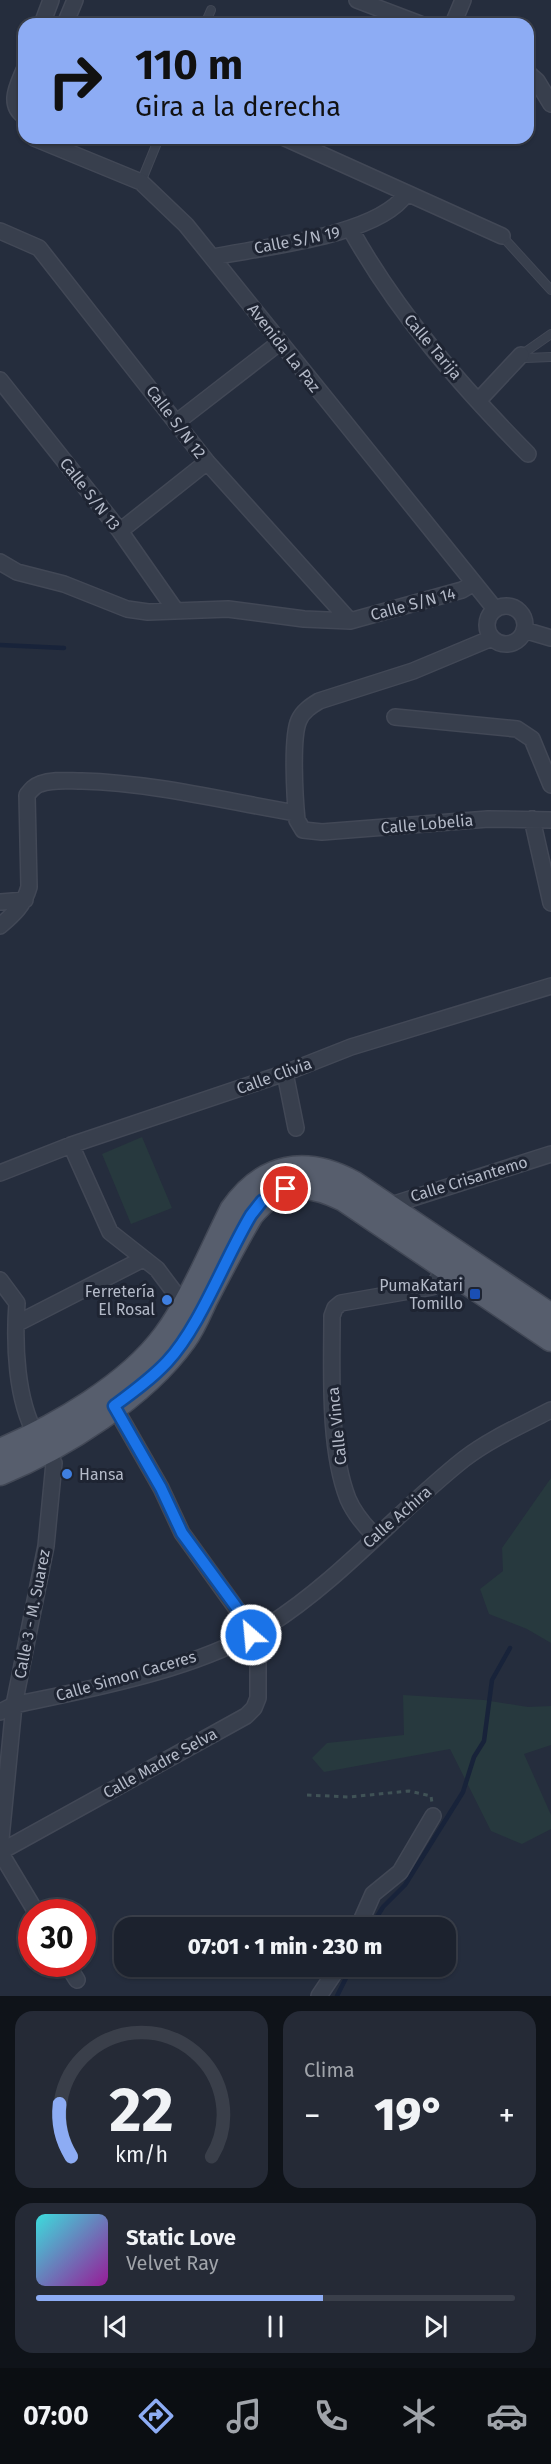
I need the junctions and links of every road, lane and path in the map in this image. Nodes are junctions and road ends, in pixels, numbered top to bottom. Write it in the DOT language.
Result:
graph roads {
  1 [pos="51,0"];
  2 [pos="75,0"];
  3 [pos="357,0"];
  4 [pos="463,0"];
  5 [pos="211,10"];
  6 [pos="44,18"];
  7 [pos="68,18"];
  8 [pos="208,18"];
  9 [pos="404,18"];
  10 [pos="456,18"];
  11 [pos="534,78"];
  12 [pos="18,86"];
  13 [pos="551,104"];
  14 [pos="18,110"];
  15 [pos="49,144"];
  16 [pos="157,144"];
  17 [pos="298,144"];
  18 [pos="141,182"];
  19 [pos="406,194"];
  20 [pos="351,230"];
  21 [pos="0,231"];
  22 [pos="502,236"];
  23 [pos="213,257"];
  24 [pos="551,290"];
  25 [pos="551,334"];
  26 [pos="279,343"];
  27 [pos="520,355"];
  28 [pos="551,357"];
  29 [pos="0,380"];
  30 [pos="478,401"];
  31 [pos="177,422"];
  32 [pos="528,454"];
  33 [pos="207,462"];
  34 [pos="120,531"];
  35 [pos="0,562"];
  36 [pos="474,583"];
  37 [pos="495,609"];
  38 [pos="176,611"];
  39 [pos="350,621"];
  40 [pos="524,630"];
  41 [pos="551,638"];
  42 [pos="492,639"];
  43 [pos="395,717"];
  44 [pos="551,784"];
  45 [pos="296,813"];
  46 [pos="532,819"];
  47 [pos="551,820"];
  48 [pos="25,900"];
  49 [pos="0,902"];
  50 [pos="551,903"];
  51 [pos="0,926"];
  52 [pos="551,986"];
  53 [pos="285,1072"];
  54 [pos="296,1128"];
  55 [pos="71,1145"];
  56 [pos="551,1154"];
  57 [pos="0,1173"];
  58 [pos="382,1214"];
  59 [pos="143,1258"];
  60 [pos="446,1268"];
  61 [pos="0,1280"];
  62 [pos="186,1299"];
  63 [pos="551,1316"];
  64 [pos="16,1324"];
  65 [pos="551,1339"];
  66 [pos="110,1399"];
  67 [pos="551,1410"];
  68 [pos="42,1444"];
  69 [pos="0,1451"];
  70 [pos="0,1473"];
  71 [pos="375,1536"];
  72 [pos="251,1635"];
  73 [pos="7,1709"];
  74 [pos="307,1795"];
  75 [pos="434,1816"];
  76 [pos="0,1851"];
  77 [pos="28,1899"];
  78 [pos="363,1917"];
  79 [pos="75,1977"];
  80 [pos="332,1977"];
  81 [pos="77,1980"];
  82 [pos="319,1996"];
  1 -- 6 [label="street"];
  2 -- 7 [label="street"];
  3 -- 9 [label="street"];
  4 -- 10 [label="street"];
  5 -- 8 [label="lane"];
  11 -- 13 [label="street"];
  12 -- 14 [label="street"];
  15 -- 18 [label="street, Avenida La Paz"];
  16 -- 18 [label="lane"];
  17 -- 19 [label="street"];
  18 -- 23 [label="street, Avenida La Paz"];
  19 -- 20 [label="street, Calle S/N 19"];
  19 -- 22 [label="street"];
  20 -- 23 [label="street, Calle S/N 19"];
  20 -- 30 [label="street, Calle Tarija"];
  21 -- 31 [label="street, Calle S/N 12"];
  22 -- 24 [label="lane"];
  23 -- 26 [label="street, Avenida La Paz"];
  25 -- 27 [label="lane"];
  26 -- 31 [label="street"];
  26 -- 36 [label="street, Avenida La Paz"];
  27 -- 28 [label="lane"];
  27 -- 30 [label="street"];
  29 -- 34 [label="street, Calle S/N 13"];
  30 -- 32 [label="street, Calle Tarija"];
  31 -- 33 [label="street, Calle S/N 12"];
  33 -- 34 [label="street"];
  33 -- 39 [label="street, Calle S/N 12"];
  34 -- 38 [label="street, Calle S/N 13"];
  35 -- 38 [label="street, Calle S/N 14"];
  36 -- 37 [label="street, Avenida La Paz"];
  36 -- 39 [label="street, Calle S/N 14"];
  37 -- 40 [label="street"];
  37 -- 42 [label="street"];
  38 -- 39 [label="street, Calle S/N 14"];
  40 -- 41 [label="street"];
  40 -- 42 [label="street"];
  42 -- 45 [label="street"];
  43 -- 44 [label="street"];
  45 -- 46 [label="street, Calle Lobelia"];
  45 -- 48 [label="street"];
  46 -- 47 [label="street, Calle Lobelia"];
  46 -- 50 [label="street"];
  48 -- 49 [label="street"];
  48 -- 51 [label="street"];
  52 -- 53 [label="street, Calle Clivia"];
  53 -- 54 [label="street"];
  53 -- 55 [label="street, Calle Clivia"];
  55 -- 57 [label="street, Calle Clivia"];
  55 -- 59 [label="street"];
  56 -- 58 [label="street, Calle Crisantemo"];
  58 -- 60 [label="main road"];
  58 -- 62 [label="main road"];
  58 -- 63 [label="main road"];
  58 -- 66 [label="main road"];
  59 -- 62 [label="street"];
  59 -- 64 [label="street"];
  60 -- 65 [label="main road"];
  60 -- 71 [label="street, Calle Vinca"];
  61 -- 64 [label="street, Calle 3 - M. Suarez"];
  62 -- 66 [label="main road"];
  64 -- 68 [label="street, Calle 3 - M. Suarez"];
  66 -- 68 [label="main road"];
  66 -- 72 [label="street, Calle Madre Selva"];
  67 -- 71 [label="street, Calle Achira"];
  68 -- 69 [label="main road"];
  68 -- 70 [label="main road"];
  68 -- 73 [label="street, Calle 3 - M. Suarez"];
  71 -- 72 [label="street, Calle Achira"];
  72 -- 73 [label="street, Calle Simon Caceres"];
  72 -- 76 [label="street, Calle Madre Selva"];
  73 -- 76 [label="street, Calle 3 - M. Suarez"];
  74 -- 75 [label="path"];
  75 -- 78 [label="street"];
  76 -- 77 [label="street"];
  79 -- 81 [label="street"];
  80 -- 82 [label="street"];
}
